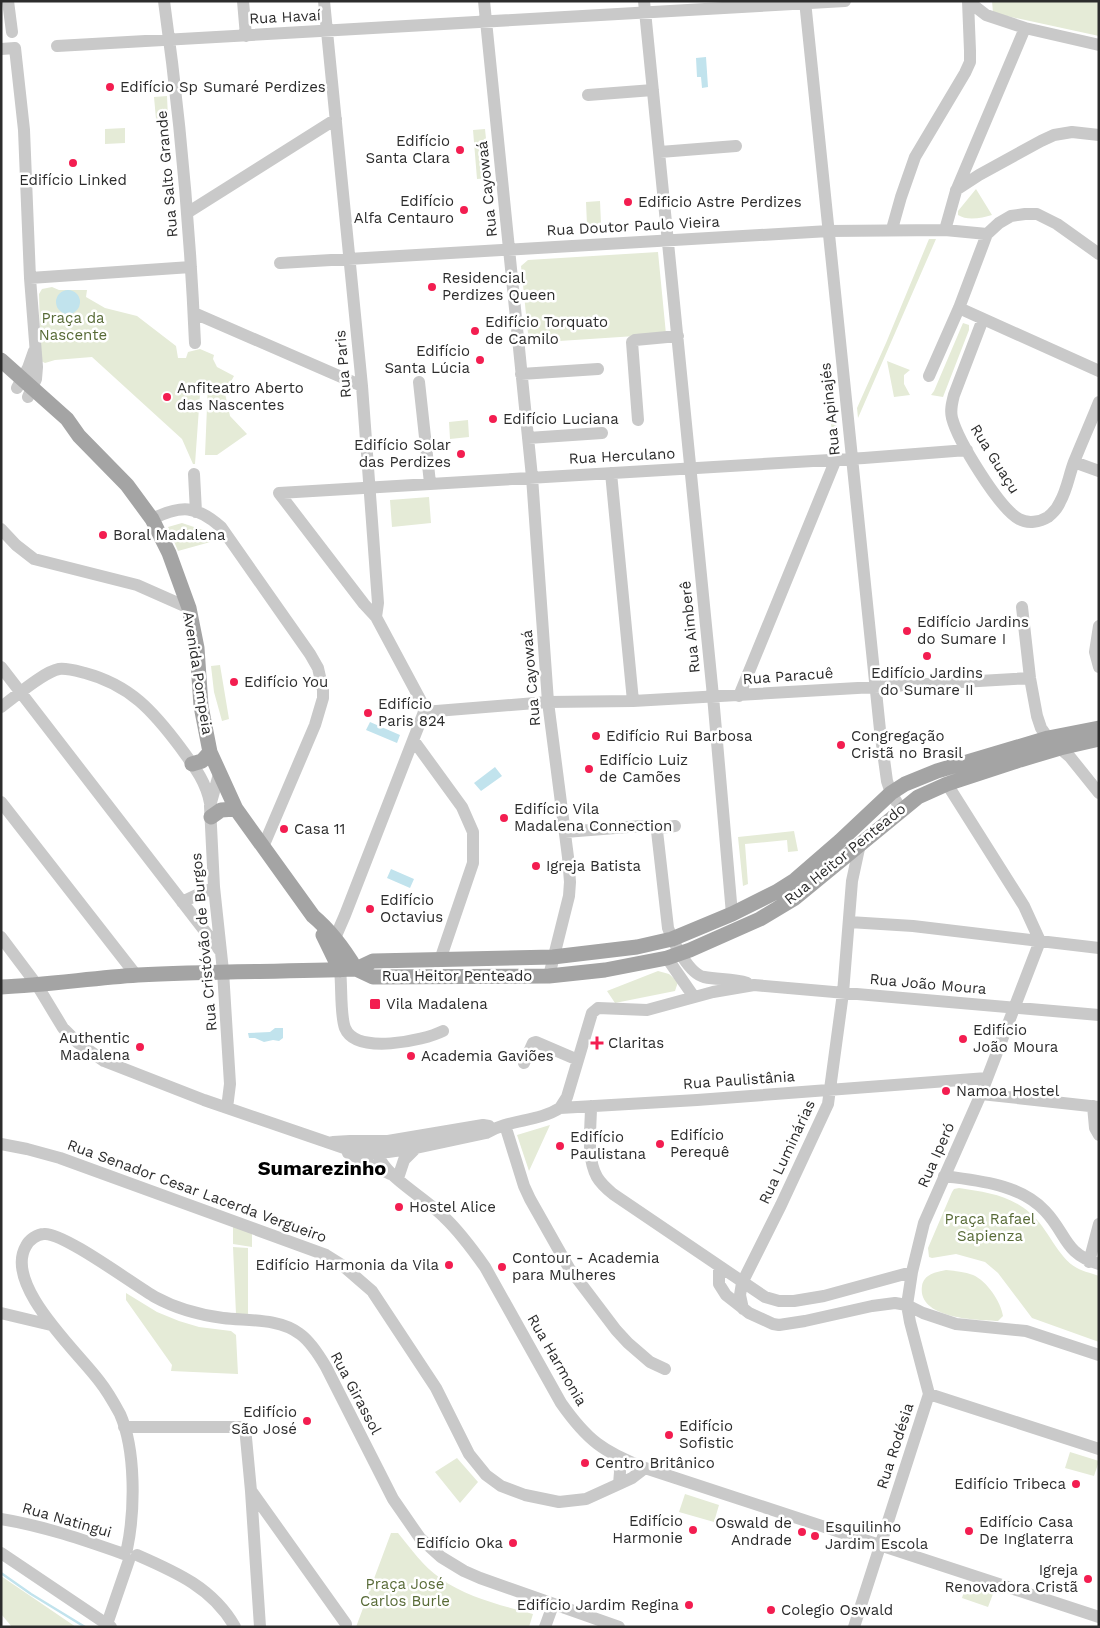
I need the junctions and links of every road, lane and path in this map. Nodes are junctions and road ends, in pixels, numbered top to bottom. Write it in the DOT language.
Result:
graph roads {
  1 [pos="8,1"];
  2 [pos="164,1"];
  3 [pos="244,1"];
  4 [pos="324,1"];
  5 [pos="484,1"];
  6 [pos="845,1"];
  7 [pos="968,1"];
  8 [pos="806,2"];
  9 [pos="645,7"];
  10 [pos="486,22"];
  11 [pos="1025,28"];
  12 [pos="326,31"];
  13 [pos="12,32"];
  14 [pos="246,36"];
  15 [pos="170,40"];
  16 [pos="1099,45"];
  17 [pos="57,46"];
  18 [pos="1,49"];
  19 [pos="653,90"];
  20 [pos="588,95"];
  21 [pos="336,119"];
  22 [pos="1099,135"];
  23 [pos="736,146"];
  24 [pos="660,152"];
  25 [pos="956,191"];
  26 [pos="187,213"];
  27 [pos="892,229"];
  28 [pos="945,230"];
  29 [pos="829,231"];
  30 [pos="987,234"];
  31 [pos="669,241"];
  32 [pos="509,250"];
  33 [pos="1099,254"];
  34 [pos="349,259"];
  35 [pos="280,263"];
  36 [pos="191,267"];
  37 [pos="30,278"];
  38 [pos="959,308"];
  39 [pos="194,313"];
  40 [pos="983,319"];
  41 [pos="678,336"];
  42 [pos="195,343"];
  43 [pos="1,360"];
  44 [pos="598,369"];
  45 [pos="1099,371"];
  46 [pos="1,374"];
  47 [pos="521,374"];
  48 [pos="929,376"];
  49 [pos="419,382"];
  50 [pos="362,386"];
  51 [pos="25,388"];
  52 [pos="1099,402"];
  53 [pos="638,420"];
  54 [pos="602,433"];
  55 [pos="528,438"];
  56 [pos="967,450"];
  57 [pos="851,458"];
  58 [pos="836,459"];
  59 [pos="1074,462"];
  60 [pos="690,468"];
  61 [pos="1099,471"];
  62 [pos="611,473"];
  63 [pos="194,474"];
  64 [pos="532,477"];
  65 [pos="430,483"];
  66 [pos="370,486"];
  67 [pos="196,512"];
  68 [pos="152,519"];
  69 [pos="1,529"];
  70 [pos="189,608"];
  71 [pos="1022,608"];
  72 [pos="376,617"];
  73 [pos="1099,626"];
  74 [pos="1,667"];
  75 [pos="1099,667"];
  76 [pos="1030,678"];
  77 [pos="874,687"];
  78 [pos="20,692"];
  79 [pos="713,696"];
  80 [pos="738,696"];
  81 [pos="633,701"];
  82 [pos="548,702"];
  83 [pos="1,707"];
  84 [pos="424,712"];
  85 [pos="1099,728"];
  86 [pos="1048,738"];
  87 [pos="1099,739"];
  88 [pos="414,741"];
  89 [pos="1060,748"];
  90 [pos="210,752"];
  91 [pos="192,764"];
  92 [pos="219,774"];
  93 [pos="947,784"];
  94 [pos="891,793"];
  95 [pos="1099,793"];
  96 [pos="1,802"];
  97 [pos="236,809"];
  98 [pos="901,809"];
  99 [pos="211,812"];
  100 [pos="641,826"];
  101 [pos="675,826"];
  102 [pos="565,832"];
  103 [pos="840,841"];
  104 [pos="863,842"];
  105 [pos="263,847"];
  106 [pos="837,864"];
  107 [pos="852,881"];
  108 [pos="214,887"];
  109 [pos="182,902"];
  110 [pos="732,914"];
  111 [pos="849,922"];
  112 [pos="1,938"];
  113 [pos="330,939"];
  114 [pos="672,939"];
  115 [pos="1040,941"];
  116 [pos="1099,948"];
  117 [pos="221,952"];
  118 [pos="674,956"];
  119 [pos="553,957"];
  120 [pos="440,960"];
  121 [pos="356,969"];
  122 [pos="310,970"];
  123 [pos="340,970"];
  124 [pos="223,971"];
  125 [pos="136,975"];
  126 [pos="549,976"];
  127 [pos="37,985"];
  128 [pos="754,985"];
  129 [pos="1,987"];
  130 [pos="843,993"];
  131 [pos="694,996"];
  132 [pos="1015,1008"];
  133 [pos="1099,1016"];
  134 [pos="443,1031"];
  135 [pos="578,1060"];
  136 [pos="524,1063"];
  137 [pos="987,1078"];
  138 [pos="230,1084"];
  139 [pos="831,1089"];
  140 [pos="981,1094"];
  141 [pos="204,1100"];
  142 [pos="591,1106"];
  143 [pos="1096,1107"];
  144 [pos="227,1108"];
  145 [pos="560,1108"];
  146 [pos="246,1115"];
  147 [pos="501,1126"];
  148 [pos="1099,1135"];
  149 [pos="330,1143"];
  150 [pos="1,1144"];
  151 [pos="383,1147"];
  152 [pos="416,1148"];
  153 [pos="944,1176"];
  154 [pos="398,1177"];
  155 [pos="1099,1224"];
  156 [pos="1094,1263"];
  157 [pos="719,1266"];
  158 [pos="912,1272"];
  159 [pos="742,1282"];
  160 [pos="907,1305"];
  161 [pos="743,1309"];
  162 [pos="1,1313"];
  163 [pos="51,1324"];
  164 [pos="1099,1356"];
  165 [pos="665,1369"];
  166 [pos="929,1394"];
  167 [pos="124,1427"];
  168 [pos="1099,1450"];
  169 [pos="619,1458"];
  170 [pos="646,1468"];
  171 [pos="619,1484"];
  172 [pos="251,1491"];
  173 [pos="1,1519"];
  174 [pos="880,1546"];
  175 [pos="1,1553"];
  176 [pos="130,1554"];
  177 [pos="553,1604"];
  178 [pos="1099,1617"];
  179 [pos="346,1624"];
  180 [pos="109,1625"];
  181 [pos="235,1627"];
  182 [pos="260,1627"];
  183 [pos="545,1627"];
  184 [pos="619,1627"];
  185 [pos="854,1627"];
  1 -- 13 [label="street"];
  2 -- 15 [label="street, Rua Salto Grande"];
  3 -- 14 [label="street"];
  4 -- 12 [label="street, Rua Paris"];
  5 -- 10 [label="street, Rua Cayowaá"];
  6 -- 8 [label="street, Rua Havaí"];
  7 -- 11 [label="street"];
  7 -- 27 [label="street"];
  8 -- 9 [label="street, Rua Havaí"];
  8 -- 29 [label="street, Rua Apinajés"];
  9 -- 10 [label="street, Rua Havaí"];
  9 -- 19 [label="street, Rua Aimberê"];
  10 -- 12 [label="street, Rua Havaí"];
  10 -- 32 [label="street, Rua Cayowaá"];
  11 -- 16 [label="street"];
  11 -- 25 [label="street"];
  12 -- 14 [label="street, Rua Havaí"];
  12 -- 21 [label="street, Rua Paris"];
  14 -- 15 [label="street, Rua Havaí"];
  15 -- 17 [label="street, Rua Havaí"];
  15 -- 26 [label="street, Rua Salto Grande"];
  18 -- 37 [label="street"];
  19 -- 20 [label="street"];
  19 -- 24 [label="street, Rua Aimberê"];
  21 -- 26 [label="street"];
  21 -- 34 [label="street, Rua Paris"];
  22 -- 25 [label="street"];
  23 -- 24 [label="street"];
  24 -- 31 [label="street, Rua Aimberê"];
  25 -- 28 [label="street"];
  26 -- 36 [label="street, Rua Salto Grande"];
  27 -- 28 [label="street, Rua Doutor Paulo Vieira"];
  27 -- 29 [label="street, Rua Doutor Paulo Vieira"];
  28 -- 30 [label="street, Rua Doutor Paulo Vieira"];
  29 -- 31 [label="street, Rua Doutor Paulo Vieira"];
  29 -- 57 [label="street, Rua Apinajés"];
  30 -- 33 [label="street"];
  30 -- 38 [label="street"];
  31 -- 32 [label="street, Rua Doutor Paulo Vieira"];
  31 -- 41 [label="street, Rua Aimberê"];
  32 -- 34 [label="street, Rua Doutor Paulo Vieira"];
  32 -- 47 [label="street, Rua Cayowaá"];
  34 -- 35 [label="street, Rua Doutor Paulo Vieira"];
  34 -- 50 [label="street, Rua Paris"];
  36 -- 37 [label="street"];
  36 -- 39 [label="street, Rua Salto Grande"];
  37 -- 51 [label="street"];
  38 -- 40 [label="street"];
  38 -- 48 [label="street"];
  39 -- 42 [label="street, Rua Salto Grande"];
  39 -- 50 [label="street"];
  40 -- 45 [label="street"];
  40 -- 56 [label="street, Rua Guaçu"];
  41 -- 53 [label="street"];
  41 -- 60 [label="street, Rua Aimberê"];
  43 -- 51 [label="main road"];
  44 -- 47 [label="street"];
  46 -- 51 [label="main road"];
  47 -- 55 [label="street, Rua Cayowaá"];
  49 -- 65 [label="street"];
  50 -- 66 [label="street, Rua Paris"];
  51 -- 68 [label="main road, Avenida Pompeia"];
  52 -- 59 [label="street, Rua Guaçu"];
  54 -- 55 [label="street"];
  55 -- 64 [label="street, Rua Cayowaá"];
  56 -- 57 [label="street, Rua Herculano"];
  56 -- 59 [label="street, Rua Guaçu"];
  57 -- 58 [label="street, Rua Herculano"];
  57 -- 77 [label="street, Rua Apinajés"];
  58 -- 60 [label="street, Rua Herculano"];
  58 -- 80 [label="street"];
  59 -- 61 [label="street"];
  60 -- 62 [label="street, Rua Herculano"];
  60 -- 79 [label="street, Rua Aimberê"];
  62 -- 64 [label="street, Rua Herculano"];
  62 -- 81 [label="street"];
  63 -- 67 [label="street"];
  64 -- 65 [label="street, Rua Herculano"];
  64 -- 82 [label="street, Rua Cayowaá"];
  65 -- 66 [label="street, Rua Herculano"];
  66 -- 72 [label="street, Rua Paris"];
  66 -- 72 [label="street, Rua Herculano"];
  67 -- 68 [label="street"];
  67 -- 105 [label="street"];
  68 -- 70 [label="main road, Avenida Pompeia"];
  69 -- 70 [label="street"];
  70 -- 90 [label="main road, Avenida Pompeia"];
  71 -- 76 [label="street"];
  72 -- 84 [label="street"];
  73 -- 75 [label="street"];
  74 -- 78 [label="street"];
  76 -- 77 [label="street, Rua Paracuê"];
  76 -- 86 [label="street"];
  77 -- 80 [label="street, Rua Paracuê"];
  77 -- 94 [label="street, Rua Apinajés"];
  78 -- 83 [label="street"];
  78 -- 91 [label="street"];
  78 -- 109 [label="street"];
  79 -- 80 [label="street, Rua Paracuê"];
  79 -- 81 [label="street, Rua Paracuê"];
  79 -- 110 [label="street, Rua Aimberê"];
  81 -- 82 [label="street, Rua Paracuê"];
  82 -- 84 [label="street, Rua Paracuê"];
  82 -- 102 [label="street, Rua Cayowaá"];
  84 -- 88 [label="street"];
  85 -- 86 [label="main road, Rua Heitor Penteado"];
  86 -- 89 [label="street"];
  86 -- 94 [label="main road, Rua Heitor Penteado"];
  87 -- 89 [label="main road, Rua Heitor Penteado"];
  88 -- 113 [label="street"];
  88 -- 120 [label="street"];
  89 -- 93 [label="main road, Rua Heitor Penteado"];
  89 -- 95 [label="street"];
  90 -- 91 [label="main road"];
  90 -- 92 [label="main road, Avenida Pompeia"];
  91 -- 99 [label="street"];
  92 -- 97 [label="main road, Avenida Pompeia"];
  92 -- 99 [label="street, Rua Cristóvão de Burgos"];
  93 -- 98 [label="main road, Rua Heitor Penteado"];
  93 -- 115 [label="street"];
  94 -- 98 [label="street, Rua Apinajés"];
  94 -- 103 [label="main road, Rua Heitor Penteado"];
  94 -- 104 [label="main road"];
  96 -- 125 [label="street"];
  97 -- 99 [label="main road"];
  97 -- 105 [label="main road, Avenida Pompeia"];
  98 -- 104 [label="main road, Rua Heitor Penteado"];
  99 -- 108 [label="street, Rua Cristóvão de Burgos"];
  100 -- 102 [label="street"];
  101 -- 114 [label="street, Rua João Moura"];
  102 -- 119 [label="street, Rua Cayowaá"];
  103 -- 106 [label="main road"];
  103 -- 110 [label="main road, Rua Heitor Penteado"];
  104 -- 106 [label="main road, Rua Heitor Penteado"];
  104 -- 107 [label="street, Rua Luminárias"];
  105 -- 113 [label="main road, Avenida Pompeia"];
  106 -- 107 [label="street"];
  106 -- 118 [label="main road, Rua Heitor Penteado"];
  107 -- 111 [label="street, Rua Luminárias"];
  108 -- 109 [label="street"];
  108 -- 117 [label="street, Rua Cristóvão de Burgos"];
  109 -- 117 [label="street"];
  110 -- 114 [label="main road, Rua Heitor Penteado"];
  111 -- 115 [label="street"];
  111 -- 130 [label="street, Rua Luminárias"];
  112 -- 127 [label="street, Rua Paulistânia"];
  113 -- 121 [label="main road, Avenida Pompeia"];
  113 -- 122 [label="main road"];
  113 -- 123 [label="main road, Avenida Pompeia"];
  114 -- 118 [label="street, Rua João Moura"];
  114 -- 119 [label="main road, Rua Heitor Penteado"];
  115 -- 116 [label="street"];
  115 -- 132 [label="street, Rua Iperó"];
  117 -- 124 [label="street, Rua Cristóvão de Burgos"];
  118 -- 126 [label="main road, Rua Heitor Penteado"];
  118 -- 128 [label="street, Rua João Moura"];
  118 -- 131 [label="street, Rua João Moura"];
  119 -- 120 [label="main road, Rua Heitor Penteado"];
  119 -- 126 [label="street, Rua Cayowaá"];
  120 -- 121 [label="main road, Rua Heitor Penteado"];
  121 -- 123 [label="main road, Rua Heitor Penteado"];
  121 -- 126 [label="main road, Rua Heitor Penteado"];
  122 -- 123 [label="main road, Rua Heitor Penteado"];
  122 -- 124 [label="main road, Rua Heitor Penteado"];
  123 -- 134 [label="street"];
  124 -- 125 [label="main road, Rua Heitor Penteado"];
  124 -- 138 [label="street, Rua Cristóvão de Burgos"];
  125 -- 127 [label="main road, Rua Heitor Penteado"];
  127 -- 129 [label="main road, Rua Heitor Penteado"];
  127 -- 141 [label="street, Rua Paulistânia"];
  128 -- 130 [label="street, Rua João Moura"];
  128 -- 131 [label="street, Rua João Moura"];
  130 -- 132 [label="street, Rua João Moura"];
  130 -- 139 [label="street, Rua Luminárias"];
  131 -- 135 [label="street, Rua João Moura"];
  132 -- 133 [label="street, Rua João Moura"];
  132 -- 137 [label="street, Rua Iperó"];
  135 -- 136 [label="street"];
  135 -- 145 [label="street, Rua João Moura"];
  137 -- 139 [label="street, Rua Paulistânia"];
  137 -- 140 [label="street, Rua Iperó"];
  138 -- 141 [label="street"];
  138 -- 144 [label="street, Rua Cristóvão de Burgos"];
  138 -- 146 [label="street"];
  139 -- 142 [label="street, Rua Paulistânia"];
  139 -- 159 [label="street, Rua Luminárias"];
  140 -- 143 [label="street"];
  140 -- 153 [label="street, Rua Iperó"];
  141 -- 144 [label="street, Rua Paulistânia"];
  142 -- 145 [label="street, Rua Paulistânia"];
  142 -- 157 [label="street"];
  143 -- 148 [label="street"];
  144 -- 146 [label="street, Rua Paulistânia"];
  145 -- 147 [label="street, Rua Paulistânia"];
  146 -- 149 [label="street, Rua Paulistânia"];
  147 -- 151 [label="street, Rua Paulistânia"];
  147 -- 152 [label="street, Rua Paulistânia"];
  147 -- 165 [label="street"];
  149 -- 151 [label="street, Rua Paulistânia"];
  149 -- 154 [label="street"];
  150 -- 171 [label="street, Rua Senador Cesar Lacerda Vergueiro"];
  151 -- 152 [label="street, Rua Paulistânia"];
  151 -- 154 [label="street, Rua Harmonia"];
  152 -- 154 [label="street"];
  153 -- 156 [label="street"];
  153 -- 158 [label="street, Rua Iperó"];
  154 -- 169 [label="street, Rua Harmonia"];
  155 -- 156 [label="street"];
  157 -- 159 [label="street"];
  157 -- 161 [label="street"];
  158 -- 159 [label="street"];
  158 -- 160 [label="street, Rua Rodésia"];
  159 -- 161 [label="street, Rua Luminárias"];
  160 -- 161 [label="street"];
  160 -- 164 [label="street"];
  160 -- 166 [label="street, Rua Rodésia"];
  162 -- 163 [label="street"];
  163 -- 167 [label="street"];
  163 -- 177 [label="street, Rua Girassol"];
  166 -- 168 [label="street"];
  166 -- 174 [label="street, Rua Rodésia"];
  167 -- 172 [label="street"];
  167 -- 176 [label="street"];
  169 -- 170 [label="street, Rua Harmonia"];
  169 -- 171 [label="street"];
  170 -- 171 [label="street, Rua Senador Cesar Lacerda Vergueiro"];
  170 -- 174 [label="street, Rua Harmonia"];
  172 -- 179 [label="street"];
  172 -- 182 [label="street"];
  173 -- 176 [label="street, Rua Natingui"];
  174 -- 178 [label="street, Rua Harmonia"];
  174 -- 185 [label="street, Rua Rodésia"];
  175 -- 180 [label="street"];
  176 -- 180 [label="street"];
  176 -- 181 [label="street, Rua Natingui"];
  177 -- 183 [label="street"];
  177 -- 184 [label="street, Rua Girassol"];
}
